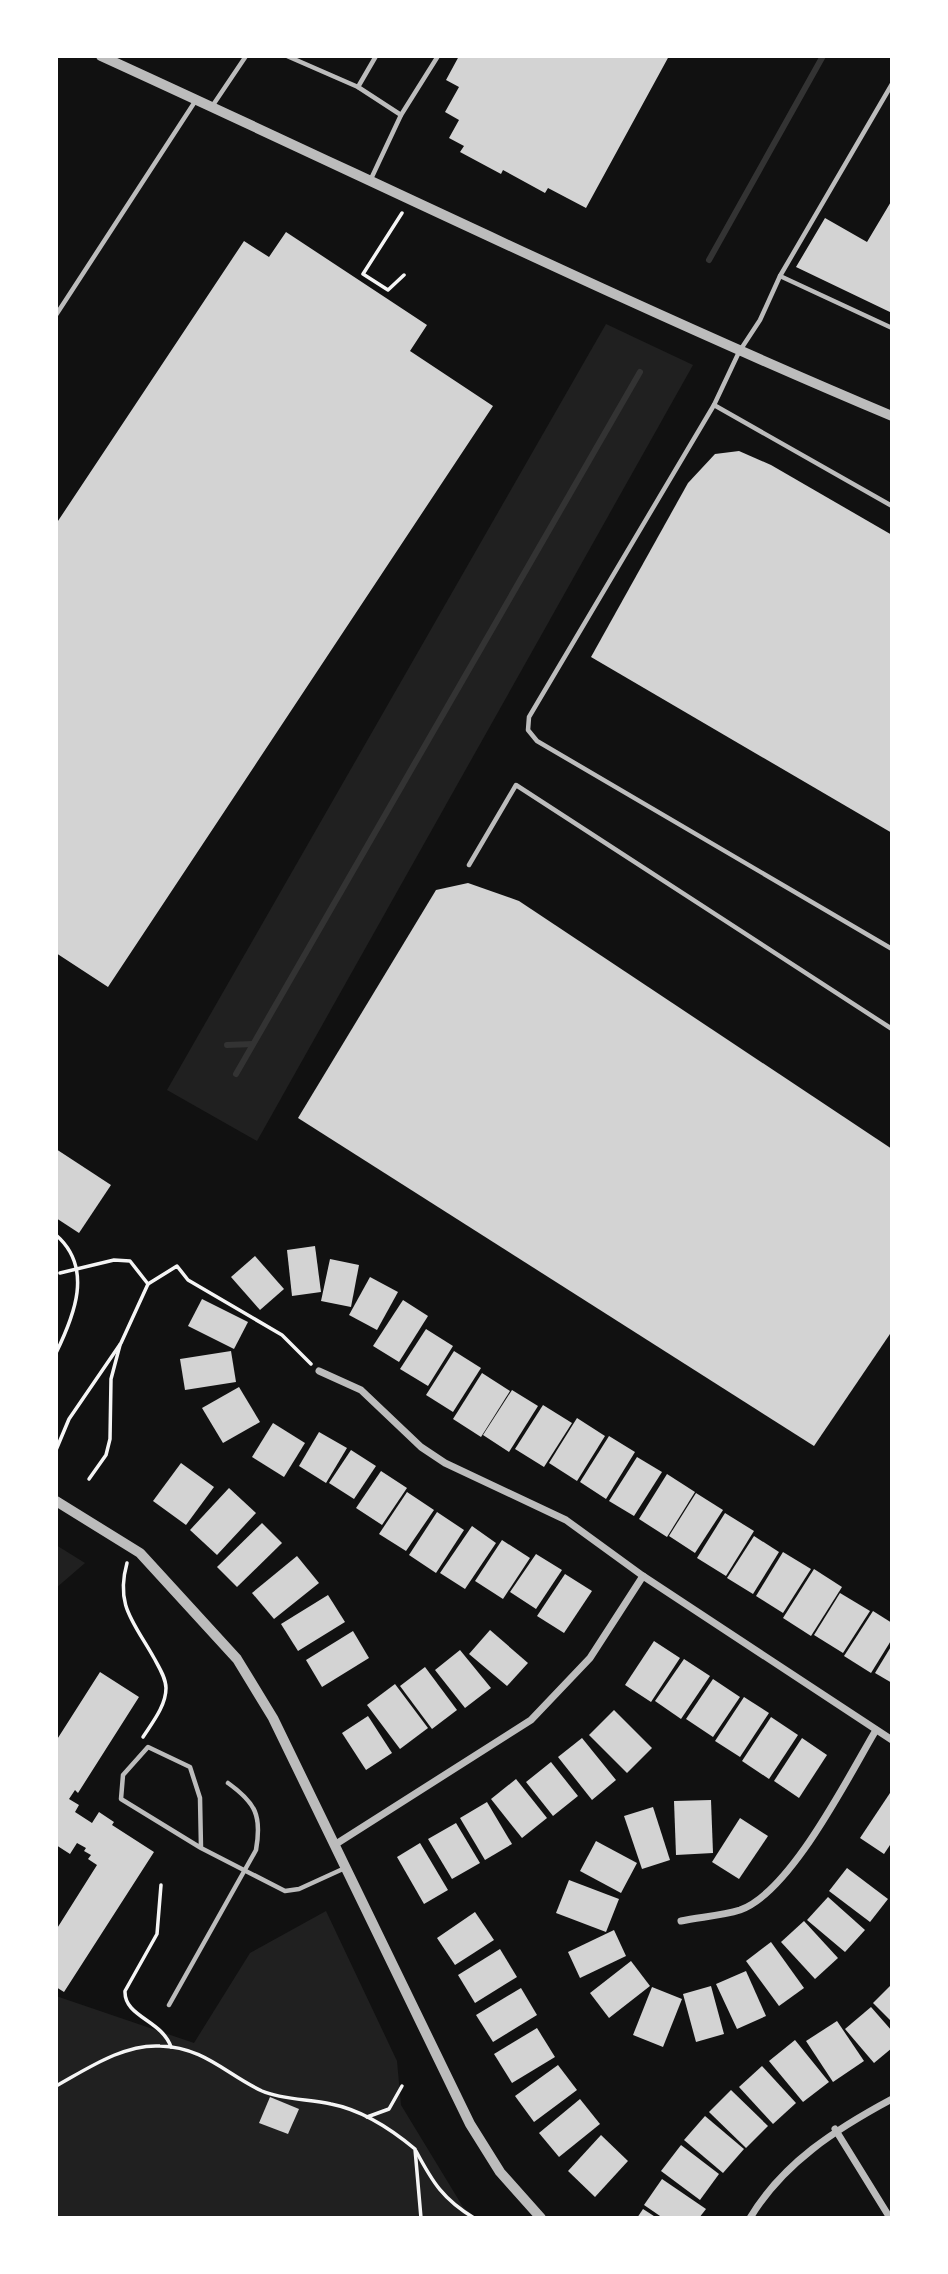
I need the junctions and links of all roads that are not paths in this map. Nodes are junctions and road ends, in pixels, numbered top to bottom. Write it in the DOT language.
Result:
graph roads {
  1 [pos="101,56"];
  2 [pos="246,56"];
  3 [pos="287,56"];
  4 [pos="305,56"];
  5 [pos="376,56"];
  6 [pos="438,56"];
  7 [pos="302,62"];
  8 [pos="892,84"];
  9 [pos="358,88"];
  10 [pos="197,100"];
  11 [pos="213,105"];
  12 [pos="401,115"];
  13 [pos="370,181"];
  14 [pos="780,276"];
  15 [pos="56,315"];
  16 [pos="892,328"];
  17 [pos="739,352"];
  18 [pos="714,405"];
  19 [pos="892,416"];
  20 [pos="892,506"];
  21 [pos="469,865"];
  22 [pos="892,949"];
  23 [pos="892,1029"];
  24 [pos="319,1371"];
  25 [pos="56,1501"];
  26 [pos="643,1576"];
  27 [pos="876,1730"];
  28 [pos="892,1740"];
  29 [pos="228,1783"];
  30 [pos="336,1844"];
  31 [pos="201,1848"];
  32 [pos="346,1868"];
  33 [pos="247,1870"];
  34 [pos="681,1921"];
  35 [pos="169,2005"];
  36 [pos="892,2099"];
  37 [pos="835,2129"];
  38 [pos="541,2218"];
  39 [pos="750,2218"];
  40 [pos="890,2218"];
  1 -- 10 [label="street"];
  2 -- 11 [label="lane"];
  3 -- 7 [label="lane"];
  4 -- 7 [label="lane"];
  5 -- 9 [label="lane"];
  6 -- 12 [label="lane"];
  7 -- 9 [label="lane"];
  8 -- 14 [label="lane"];
  9 -- 12 [label="lane"];
  10 -- 11 [label="street"];
  10 -- 15 [label="lane"];
  11 -- 13 [label="street"];
  12 -- 13 [label="lane"];
  13 -- 17 [label="street"];
  14 -- 16 [label="lane"];
  14 -- 17 [label="lane"];
  17 -- 18 [label="lane"];
  17 -- 19 [label="street"];
  18 -- 20 [label="lane"];
  18 -- 22 [label="lane"];
  21 -- 23 [label="lane"];
  24 -- 26 [label="street"];
  25 -- 30 [label="street"];
  26 -- 27 [label="street"];
  26 -- 30 [label="street"];
  27 -- 28 [label="street"];
  27 -- 34 [label="street"];
  29 -- 33 [label="lane"];
  30 -- 32 [label="street"];
  31 -- 31 [label="lane"];
  31 -- 33 [label="lane"];
  32 -- 33 [label="lane"];
  32 -- 38 [label="street"];
  33 -- 35 [label="lane"];
  36 -- 37 [label="street"];
  37 -- 39 [label="street"];
  37 -- 40 [label="street"];
}
